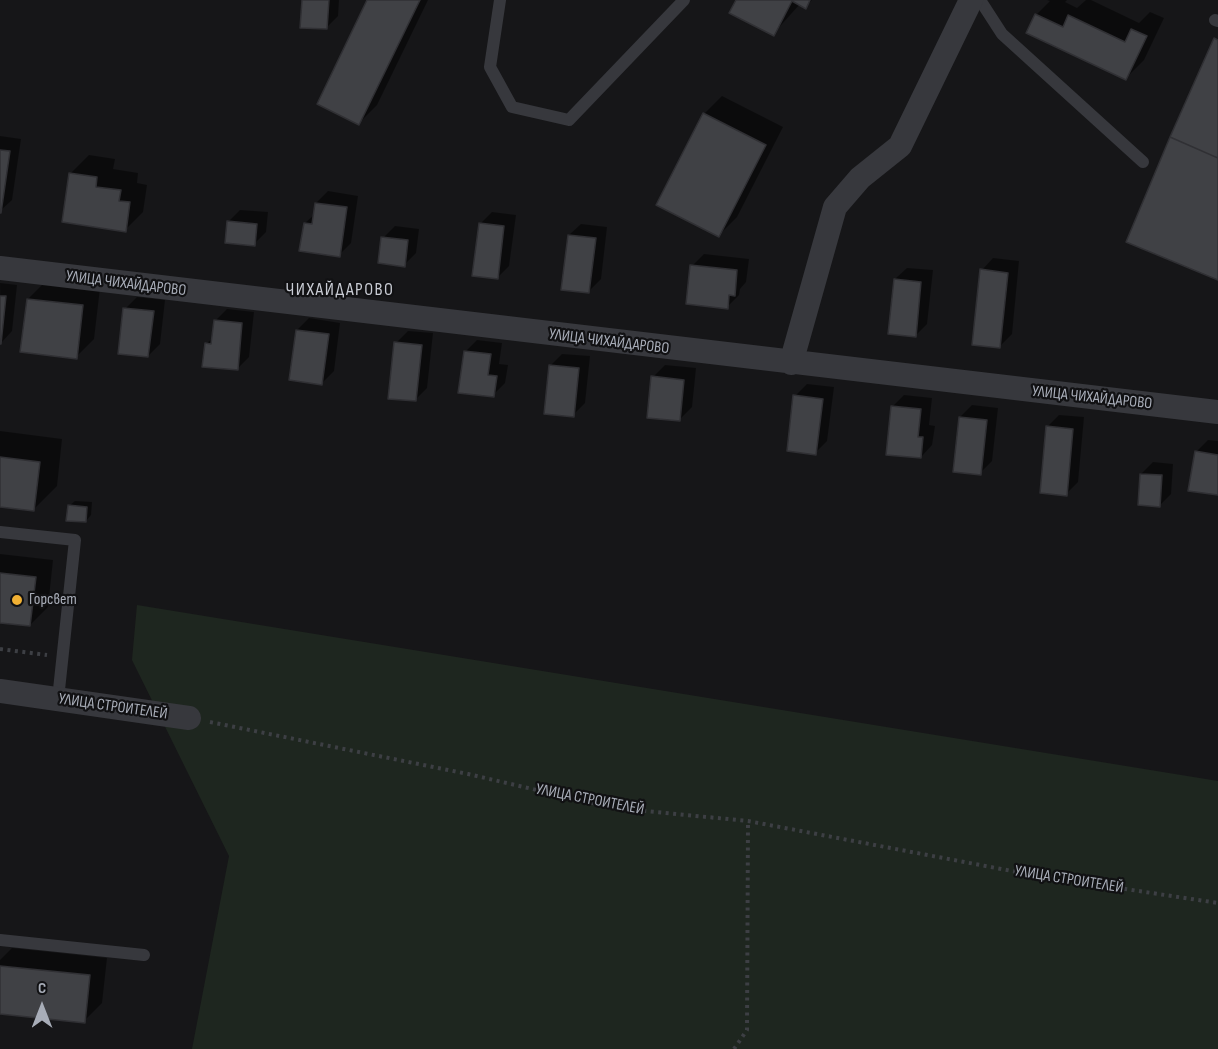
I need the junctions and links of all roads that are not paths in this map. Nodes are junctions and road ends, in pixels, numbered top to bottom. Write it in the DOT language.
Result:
graph roads {
  1 [pos="500,0"];
  2 [pos="684,0"];
  3 [pos="971,0"];
  4 [pos="980,0"];
  5 [pos="1143,162"];
  6 [pos="0,268"];
  7 [pos="791,363"];
  8 [pos="1218,412"];
  9 [pos="0,531"];
  10 [pos="0,691"];
  11 [pos="58,699"];
  12 [pos="189,718"];
  13 [pos="0,940"];
  14 [pos="144,955"];
  1 -- 2 [label="lane"];
  3 -- 7 [label="street"];
  4 -- 5 [label="lane"];
  6 -- 7 [label="street, УЛИЦА ЧИХАЙДАРОВО"];
  7 -- 8 [label="street, УЛИЦА ЧИХАЙДАРОВО"];
  9 -- 11 [label="lane"];
  10 -- 11 [label="street, УЛИЦА СТРОИТЕЛЕЙ"];
  11 -- 12 [label="street, УЛИЦА СТРОИТЕЛЕЙ"];
  13 -- 14 [label="lane"];
}
